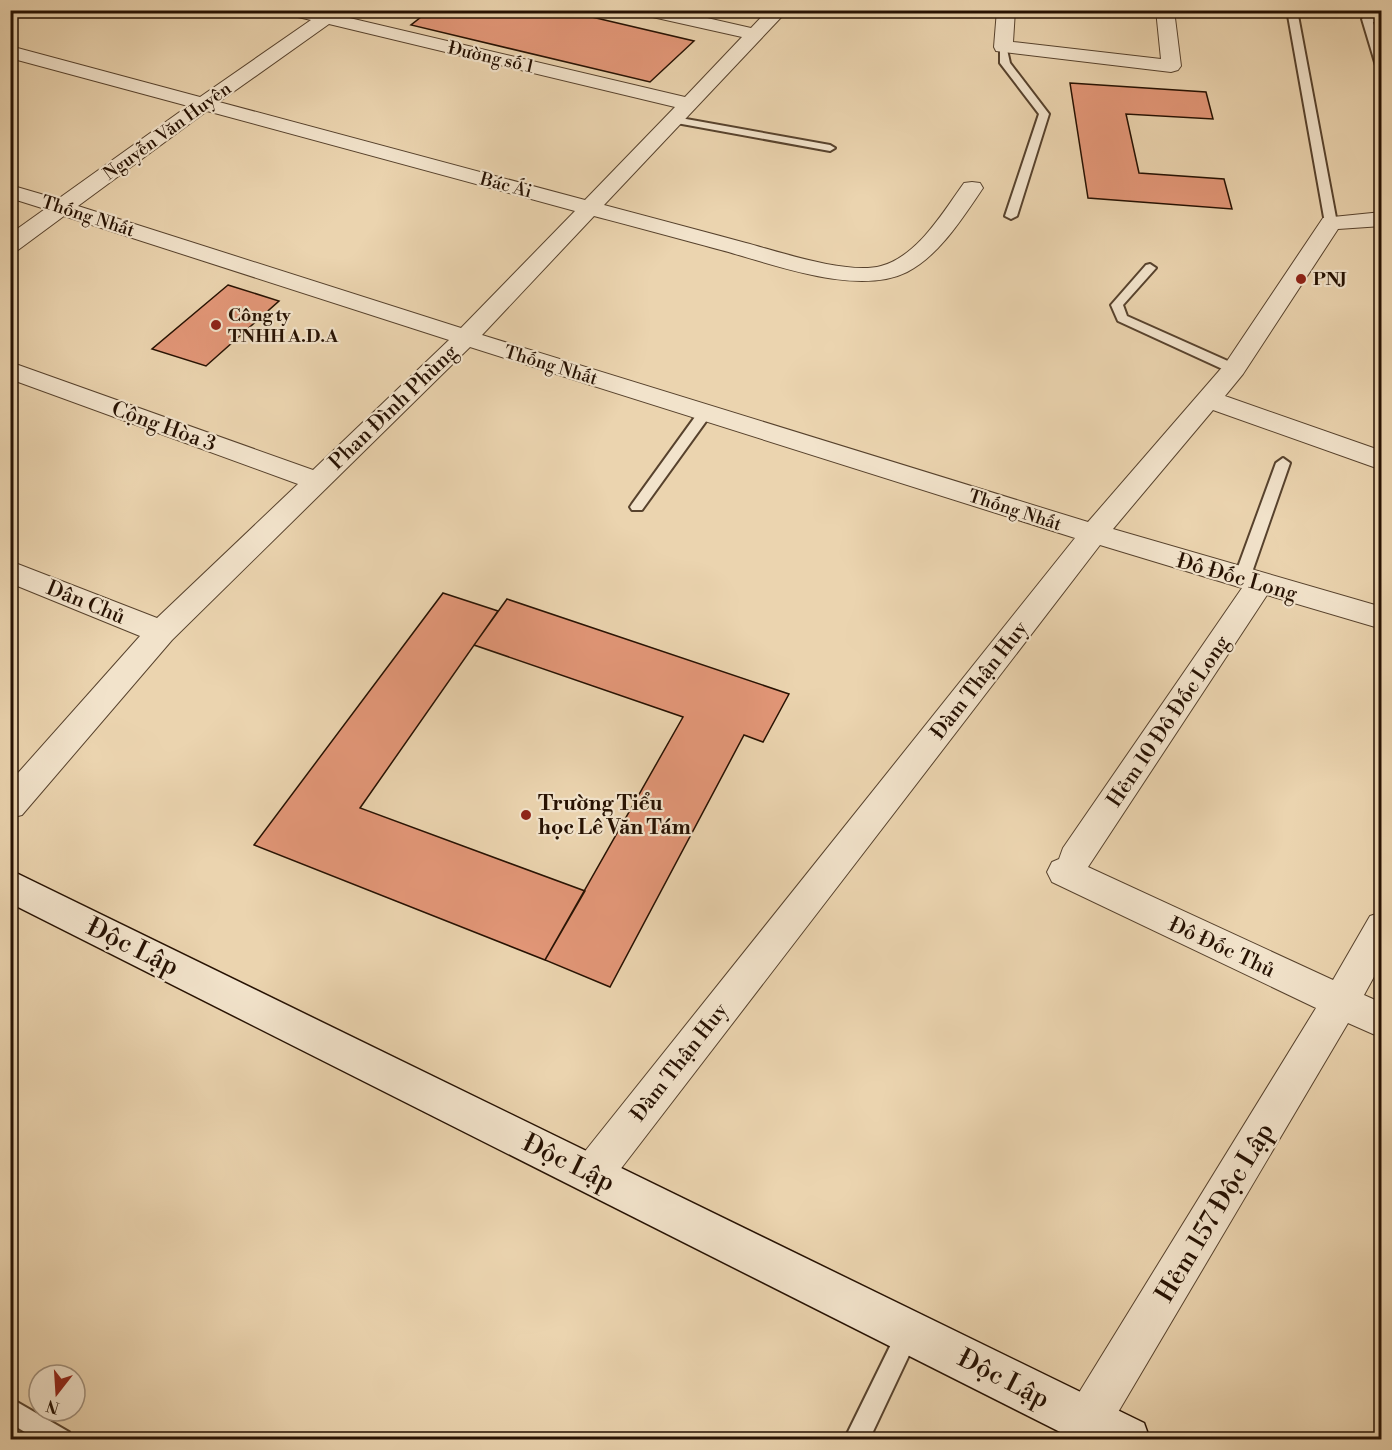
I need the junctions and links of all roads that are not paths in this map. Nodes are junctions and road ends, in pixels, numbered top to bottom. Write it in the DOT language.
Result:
graph roads {
  1 [pos="291,10"];
  2 [pos="645,10"];
  3 [pos="779,10"];
  4 [pos="1006,10"];
  5 [pos="1165,10"];
  6 [pos="1292,10"];
  7 [pos="331,15"];
  8 [pos="384,16"];
  9 [pos="1382,20"];
  10 [pos="368,28"];
  11 [pos="756,35"];
  12 [pos="1003,47"];
  13 [pos="10,52"];
  14 [pos="1382,69"];
  15 [pos="202,105"];
  16 [pos="683,112"];
  17 [pos="830,148"];
  18 [pos="972,188"];
  19 [pos="10,191"];
  20 [pos="591,207"];
  21 [pos="62,208"];
  22 [pos="1011,216"];
  23 [pos="1382,219"];
  24 [pos="1331,223"];
  25 [pos="10,245"];
  26 [pos="1150,268"];
  27 [pos="465,338"];
  28 [pos="1234,369"];
  29 [pos="10,370"];
  30 [pos="1208,399"];
  31 [pos="705,413"];
  32 [pos="1382,461"];
  33 [pos="1282,463"];
  34 [pos="317,481"];
  35 [pos="637,507"];
  36 [pos="1093,535"];
  37 [pos="10,571"];
  38 [pos="1251,580"];
  39 [pos="1382,618"];
  40 [pos="161,632"];
  41 [pos="10,805"];
  42 [pos="1070,865"];
  43 [pos="10,885"];
  44 [pos="1382,927"];
  45 [pos="1340,1003"];
  46 [pos="1382,1021"];
  47 [pos="592,1174"];
  48 [pos="909,1331"];
  49 [pos="10,1409"];
  50 [pos="1088,1420"];
  51 [pos="61,1440"];
  52 [pos="856,1440"];
  53 [pos="1126,1440"];
  1 -- 7 [label="street, Đường số 1"];
  2 -- 11 [label="street"];
  3 -- 11 [label="street, Phan Đình Phùng"];
  4 -- 12 [label="street"];
  5 -- 12 [label="street"];
  6 -- 24 [label="lane"];
  7 -- 10 [label="street, Đường số 1"];
  7 -- 15 [label="street, Nguyễn Văn Huyên"];
  8 -- 10 [label="street"];
  9 -- 14 [label="lane"];
  10 -- 16 [label="street, Đường số 1"];
  11 -- 16 [label="street, Phan Đình Phùng"];
  12 -- 22 [label="lane"];
  13 -- 15 [label="street, Bác Ái"];
  15 -- 20 [label="street, Bác Ái"];
  15 -- 21 [label="street, Nguyễn Văn Huyên"];
  16 -- 17 [label="lane"];
  16 -- 20 [label="street, Phan Đình Phùng"];
  18 -- 20 [label="street, Bác Ái"];
  19 -- 21 [label="street, Thống Nhất"];
  20 -- 27 [label="street, Phan Đình Phùng"];
  21 -- 25 [label="street, Nguyễn Văn Huyên"];
  21 -- 27 [label="street, Thống Nhất"];
  23 -- 24 [label="street"];
  24 -- 28 [label="street, Đàm Thận Huy"];
  26 -- 28 [label="lane"];
  27 -- 31 [label="street, Thống Nhất"];
  27 -- 34 [label="street, Phan Đình Phùng"];
  28 -- 30 [label="street, Đàm Thận Huy"];
  29 -- 34 [label="street, Cộng Hòa 3"];
  30 -- 32 [label="street"];
  30 -- 36 [label="street, Đàm Thận Huy"];
  31 -- 35 [label="lane"];
  31 -- 36 [label="street, Thống Nhất"];
  33 -- 38 [label="lane"];
  34 -- 40 [label="street, Phan Đình Phùng"];
  36 -- 38 [label="street, Đô Đốc Long"];
  36 -- 47 [label="street, Đàm Thận Huy"];
  37 -- 40 [label="street, Dân Chủ"];
  38 -- 39 [label="street, Đô Đốc Long"];
  38 -- 42 [label="street, Hẻm 10 Đô Đốc Long"];
  40 -- 41 [label="street, Phan Đình Phùng"];
  42 -- 45 [label="street, Đô Đốc Thủ"];
  43 -- 47 [label="street, Độc Lập"];
  44 -- 45 [label="street, Hẻm 157 Độc Lập"];
  45 -- 46 [label="street, Đô Đốc Thủ"];
  45 -- 50 [label="street, Hẻm 157 Độc Lập"];
  47 -- 48 [label="street, Độc Lập"];
  48 -- 50 [label="street, Độc Lập"];
  48 -- 52 [label="lane"];
  49 -- 51 [label="lane"];
  50 -- 53 [label="street, Độc Lập"];
}
